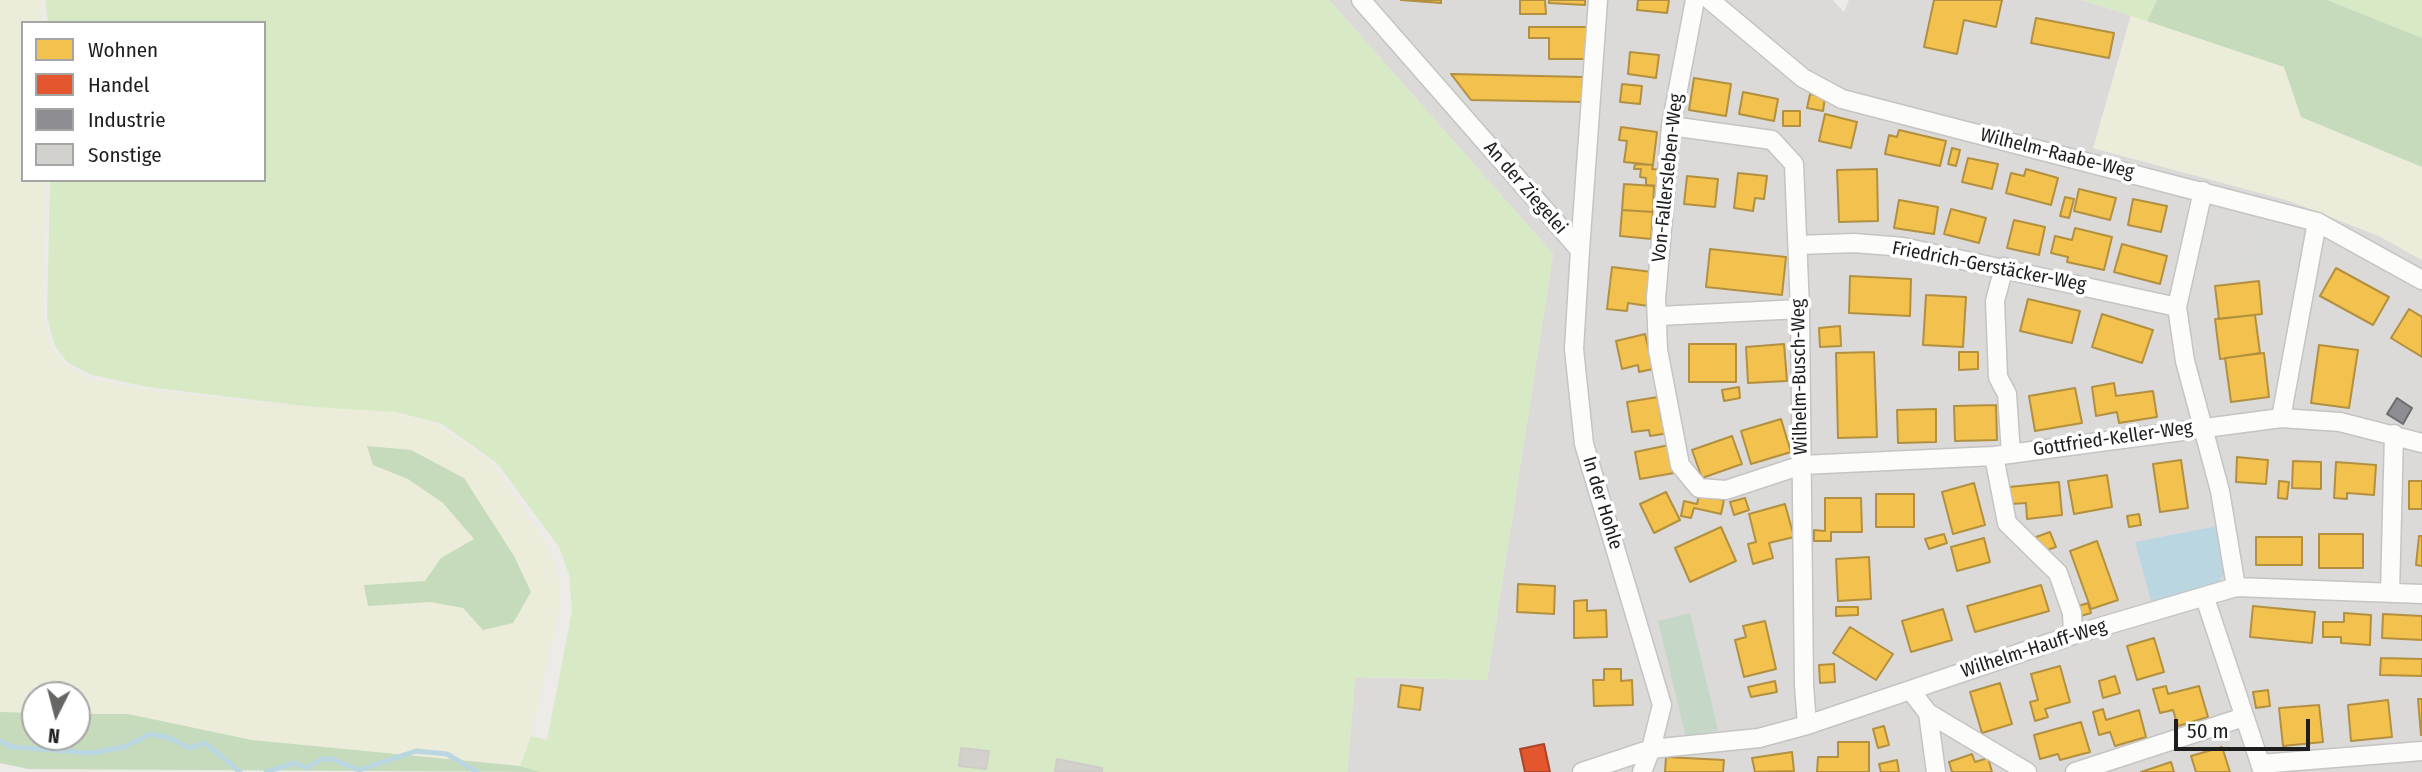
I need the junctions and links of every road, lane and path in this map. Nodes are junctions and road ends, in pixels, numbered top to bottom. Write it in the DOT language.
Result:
graph roads {
  1 [pos="1361,0"];
  2 [pos="1598,0"];
  3 [pos="1695,0"];
  4 [pos="1710,0"];
  5 [pos="1671,126"];
  6 [pos="2203,191"];
  7 [pos="2317,222"];
  8 [pos="1798,245"];
  9 [pos="1580,250"];
  10 [pos="2004,267"];
  11 [pos="2422,280"];
  12 [pos="2178,307"];
  13 [pos="1800,309"];
  14 [pos="1659,316"];
  15 [pos="2281,418"];
  16 [pos="2204,427"];
  17 [pos="2394,434"];
  18 [pos="2419,437"];
  19 [pos="2003,455"];
  20 [pos="1802,465"];
  21 [pos="2236,587"];
  22 [pos="2390,593"];
  23 [pos="2422,594"];
  24 [pos="2205,598"];
  25 [pos="2073,635"];
  26 [pos="1910,691"];
  27 [pos="1928,713"];
  28 [pos="2244,717"];
  29 [pos="1807,725"];
  30 [pos="1651,749"];
  31 [pos="2422,751"];
  32 [pos="2261,768"];
  33 [pos="1582,772"];
  34 [pos="1642,772"];
  35 [pos="1936,772"];
  36 [pos="2027,772"];
  37 [pos="2075,772"];
  1 -- 9 [label="street, An der Ziegelei"];
  2 -- 9 [label="street, An der Ziegelei"];
  3 -- 5 [label="street, Von-Fallersleben-Weg"];
  4 -- 6 [label="street, Wilhelm-Raabe-Weg"];
  5 -- 8 [label="street, Wilhelm-Busch-Weg"];
  5 -- 14 [label="street, Von-Fallersleben-Weg"];
  6 -- 7 [label="street, Wilhelm-Raabe-Weg"];
  6 -- 12 [label="street"];
  7 -- 11 [label="street, Wilhelm-Raabe-Weg"];
  7 -- 15 [label="street"];
  8 -- 10 [label="street, Friedrich-Gerstäcker-Weg"];
  8 -- 13 [label="street, Wilhelm-Busch-Weg"];
  9 -- 30 [label="street, In der Hohle"];
  10 -- 12 [label="street, Friedrich-Gerstäcker-Weg"];
  10 -- 19 [label="street"];
  12 -- 16 [label="street"];
  13 -- 14 [label="street"];
  13 -- 20 [label="street, Wilhelm-Busch-Weg"];
  14 -- 20 [label="street, Von-Fallersleben-Weg"];
  15 -- 16 [label="street, Gottfried-Keller-Weg"];
  15 -- 17 [label="street, Gottfried-Keller-Weg"];
  16 -- 19 [label="street, Gottfried-Keller-Weg"];
  16 -- 21 [label="street"];
  17 -- 18 [label="street, Gottfried-Keller-Weg"];
  17 -- 22 [label="street"];
  19 -- 20 [label="street, Gottfried-Keller-Weg"];
  19 -- 25 [label="street"];
  20 -- 29 [label="street, Wilhelm-Busch-Weg"];
  21 -- 22 [label="street, Wilhelm-Hauff-Weg"];
  21 -- 24 [label="street, Wilhelm-Hauff-Weg"];
  22 -- 23 [label="street, Wilhelm-Hauff-Weg"];
  24 -- 25 [label="street, Wilhelm-Hauff-Weg"];
  24 -- 28 [label="street"];
  25 -- 26 [label="street, Wilhelm-Hauff-Weg"];
  26 -- 27 [label="street"];
  26 -- 29 [label="street, Wilhelm-Hauff-Weg"];
  27 -- 35 [label="street"];
  27 -- 36 [label="street"];
  28 -- 32 [label="street"];
  28 -- 37 [label="street"];
  29 -- 30 [label="street, Wilhelm-Hauff-Weg"];
  30 -- 33 [label="street, Wilhelm-Hauff-Weg"];
  30 -- 34 [label="street, In der Hohle"];
  31 -- 32 [label="street"];
}
